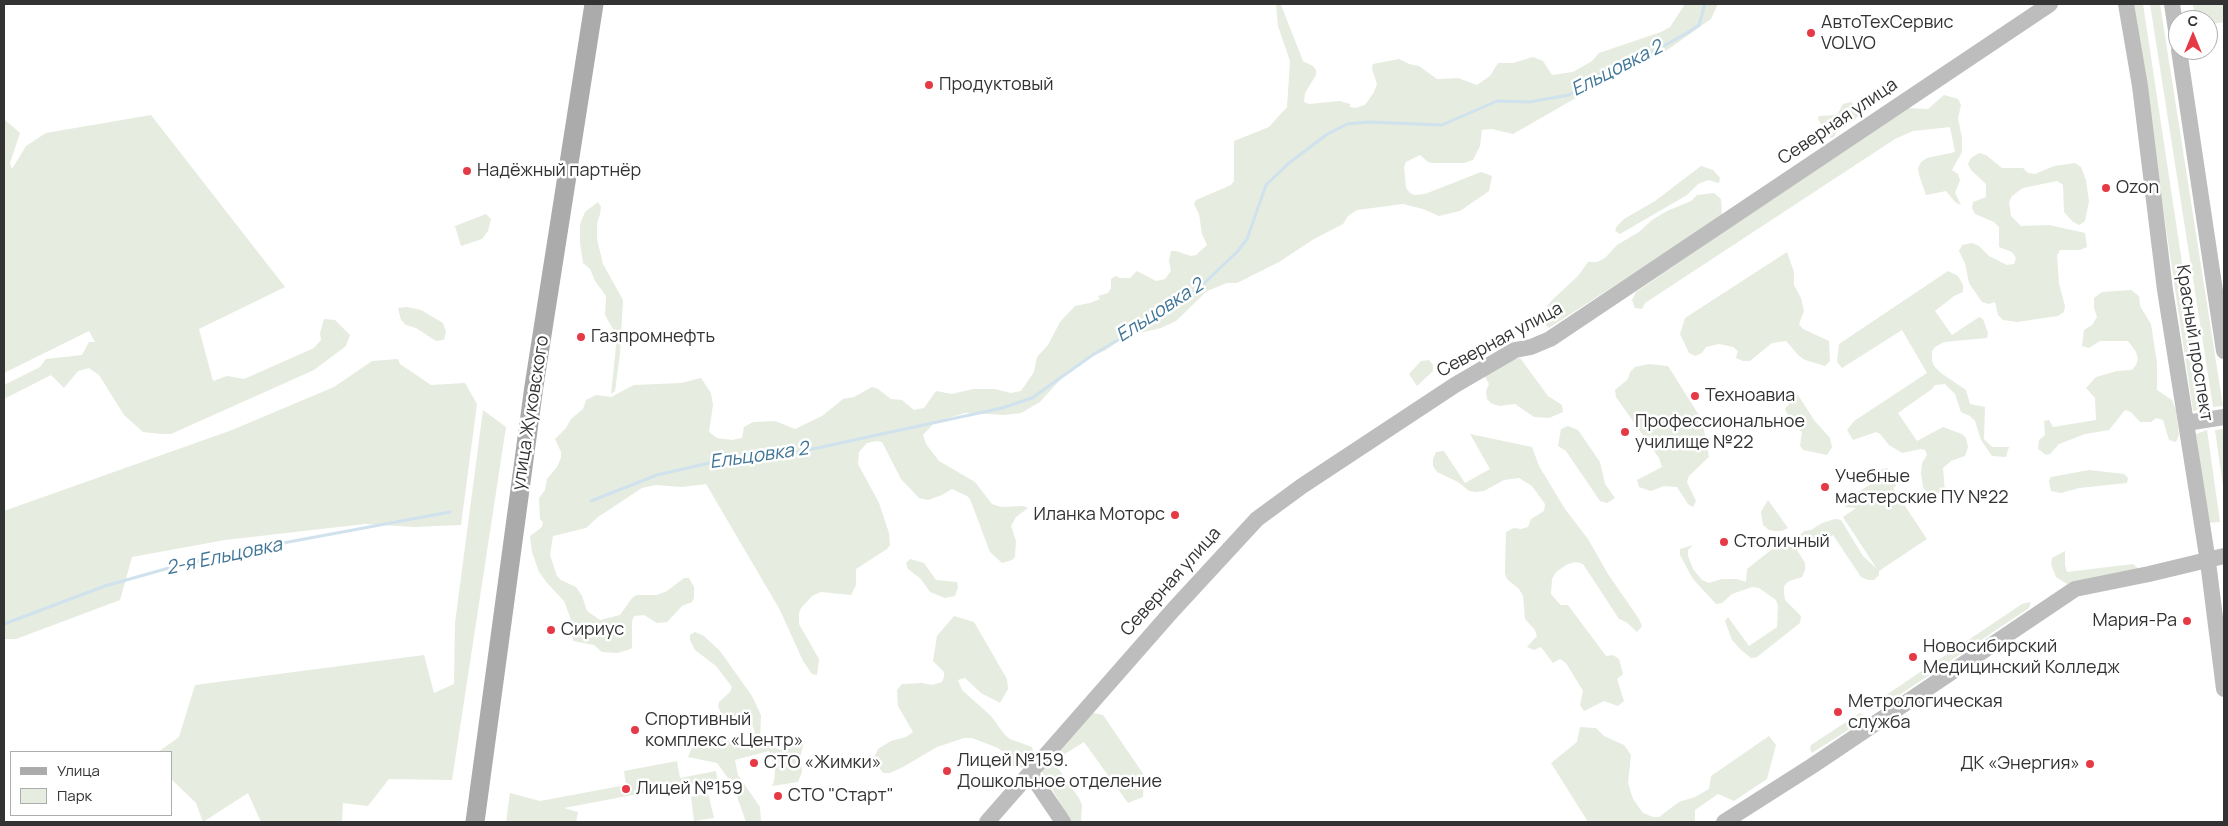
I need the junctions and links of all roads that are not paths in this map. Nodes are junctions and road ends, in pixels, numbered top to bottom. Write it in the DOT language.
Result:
graph roads {
  1 [pos="594,4"];
  2 [pos="2050,4"];
  3 [pos="2126,4"];
  4 [pos="2180,60"];
  5 [pos="2224,352"];
  6 [pos="2224,418"];
  7 [pos="2186,423"];
  8 [pos="2224,556"];
  9 [pos="2208,562"];
  10 [pos="2224,688"];
  11 [pos="1030,773"];
  12 [pos="475,822"];
  13 [pos="986,822"];
  14 [pos="1063,822"];
  15 [pos="1724,822"];
  1 -- 12 [label="main road, улица Жуковского"];
  2 -- 11 [label="street, Северная улица"];
  3 -- 7 [label="street, Красный проспект"];
  4 -- 5 [label="street, Красный проспект"];
  6 -- 7 [label="street"];
  7 -- 9 [label="street, Красный проспект"];
  8 -- 9 [label="street"];
  9 -- 10 [label="street, Красный проспект"];
  9 -- 15 [label="street"];
  11 -- 13 [label="street, Северная улица"];
  11 -- 14 [label="street"];
}
